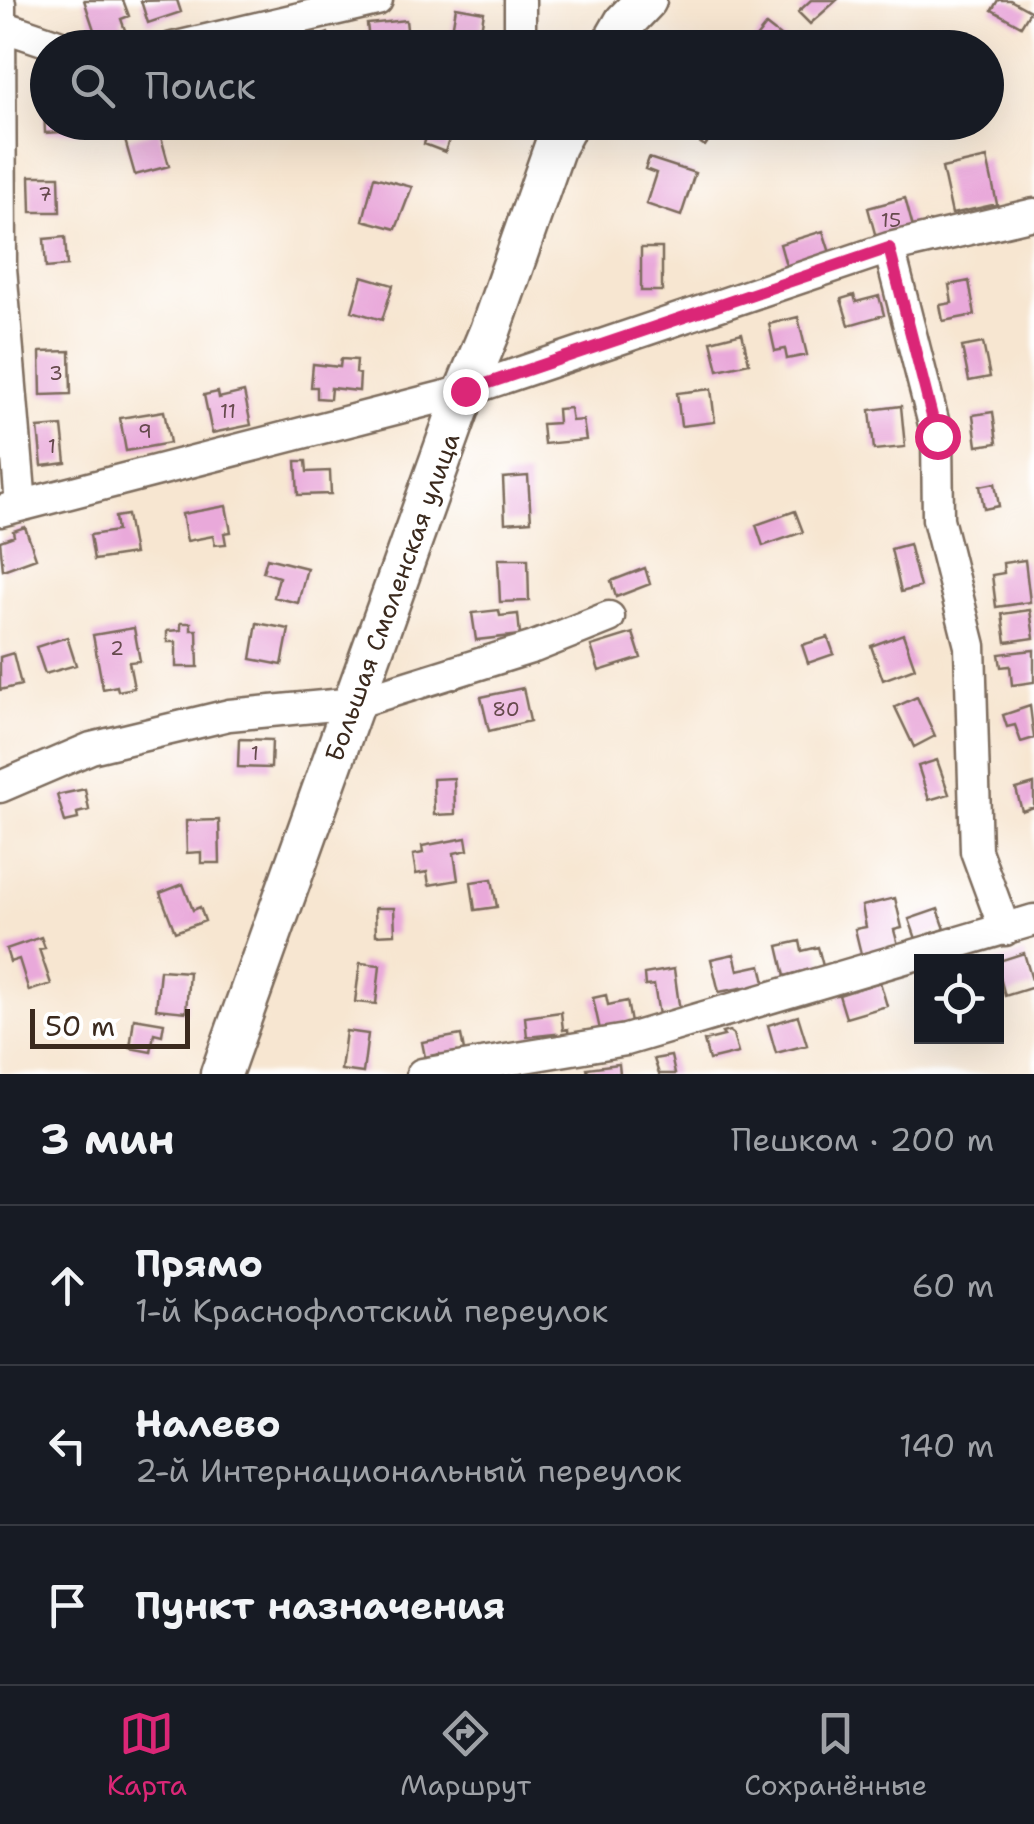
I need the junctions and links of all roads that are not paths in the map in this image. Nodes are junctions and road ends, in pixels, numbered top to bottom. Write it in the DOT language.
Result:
graph roads {
  1 [pos="378,0"];
  2 [pos="520,0"];
  3 [pos="646,0"];
  4 [pos="1,15"];
  5 [pos="31,30"];
  6 [pos="249,30"];
  7 [pos="520,30"];
  8 [pos="620,30"];
  9 [pos="551,140"];
  10 [pos="1034,214"];
  11 [pos="889,248"];
  12 [pos="465,391"];
  13 [pos="10,508"];
  14 [pos="609,618"];
  15 [pos="355,703"];
  16 [pos="0,787"];
  17 [pos="1034,920"];
  18 [pos="1004,930"];
  19 [pos="221,1074"];
  20 [pos="422,1074"];
  1 -- 6 [label="street"];
  2 -- 7 [label="street"];
  3 -- 8 [label="main road"];
  4 -- 5 [label="street"];
  4 -- 13 [label="street"];
  9 -- 12 [label="main road, Большая Смоленская улица"];
  10 -- 11 [label="street"];
  11 -- 12 [label="street"];
  11 -- 18 [label="street"];
  12 -- 13 [label="street"];
  12 -- 15 [label="main road, Большая Смоленская улица"];
  14 -- 15 [label="street"];
  15 -- 16 [label="street"];
  15 -- 19 [label="main road, Большая Смоленская улица"];
  17 -- 18 [label="street"];
  18 -- 20 [label="street"];
}
